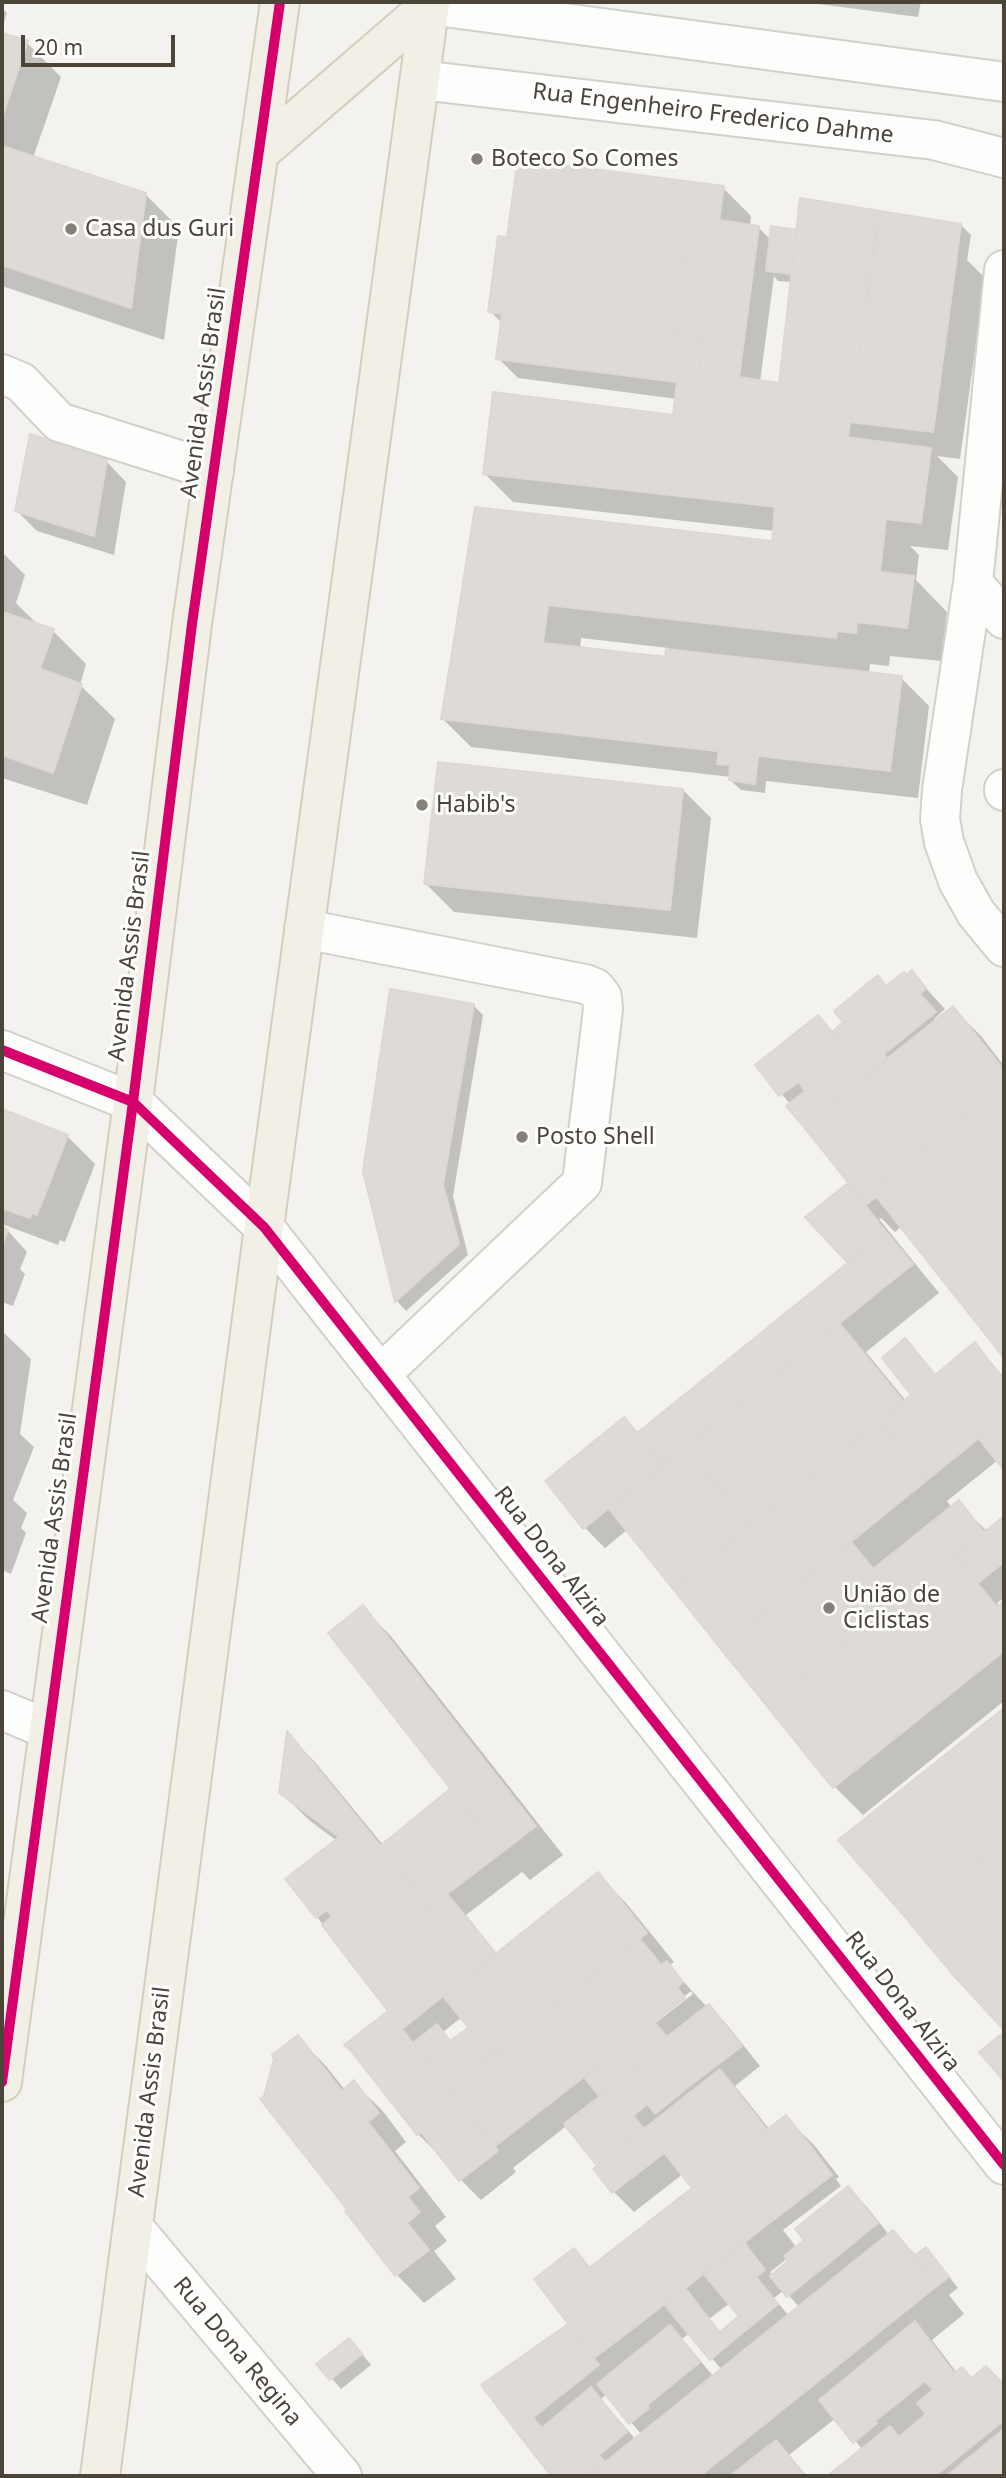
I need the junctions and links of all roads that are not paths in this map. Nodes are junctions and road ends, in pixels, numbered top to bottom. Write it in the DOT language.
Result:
graph roads {
  1 [pos="280,2"];
  2 [pos="430,4"];
  3 [pos="420,80"];
  4 [pos="1004,82"];
  5 [pos="260,152"];
  6 [pos="1004,158"];
  7 [pos="1004,270"];
  8 [pos="2,374"];
  9 [pos="214,471"];
  10 [pos="973,583"];
  11 [pos="1004,619"];
  12 [pos="304,929"];
  13 [pos="1004,947"];
  14 [pos="2,1049"];
  15 [pos="133,1102"];
  16 [pos="264,1227"];
  17 [pos="380,1375"];
  18 [pos="2,1710"];
  19 [pos="47,1729"];
  20 [pos="2,2082"];
  21 [pos="1004,2165"];
  22 [pos="132,2227"];
  23 [pos="100,2476"];
  24 [pos="342,2476"];
  1 -- 5 [label="main road, Avenida Assis Brasil"];
  2 -- 3 [label="main road, Avenida Assis Brasil"];
  2 -- 4 [label="street"];
  2 -- 5 [label="main road"];
  3 -- 6 [label="street, Rua Engenheiro Frederico Dahme"];
  3 -- 12 [label="main road, Avenida Assis Brasil"];
  5 -- 9 [label="main road, Avenida Assis Brasil"];
  7 -- 10 [label="street"];
  8 -- 9 [label="street"];
  9 -- 15 [label="main road, Avenida Assis Brasil"];
  10 -- 11 [label="street"];
  10 -- 13 [label="street"];
  12 -- 16 [label="main road, Avenida Assis Brasil"];
  12 -- 17 [label="street"];
  14 -- 15 [label="street, Rua Dona Alzira"];
  15 -- 16 [label="street, Rua Dona Alzira"];
  15 -- 19 [label="main road, Avenida Assis Brasil"];
  16 -- 17 [label="street, Rua Dona Alzira"];
  16 -- 22 [label="main road, Avenida Assis Brasil"];
  17 -- 21 [label="street, Rua Dona Alzira"];
  18 -- 19 [label="street"];
  19 -- 20 [label="main road, Avenida Assis Brasil"];
  22 -- 23 [label="main road, Avenida Assis Brasil"];
  22 -- 24 [label="street, Rua Dona Regina"];
}
